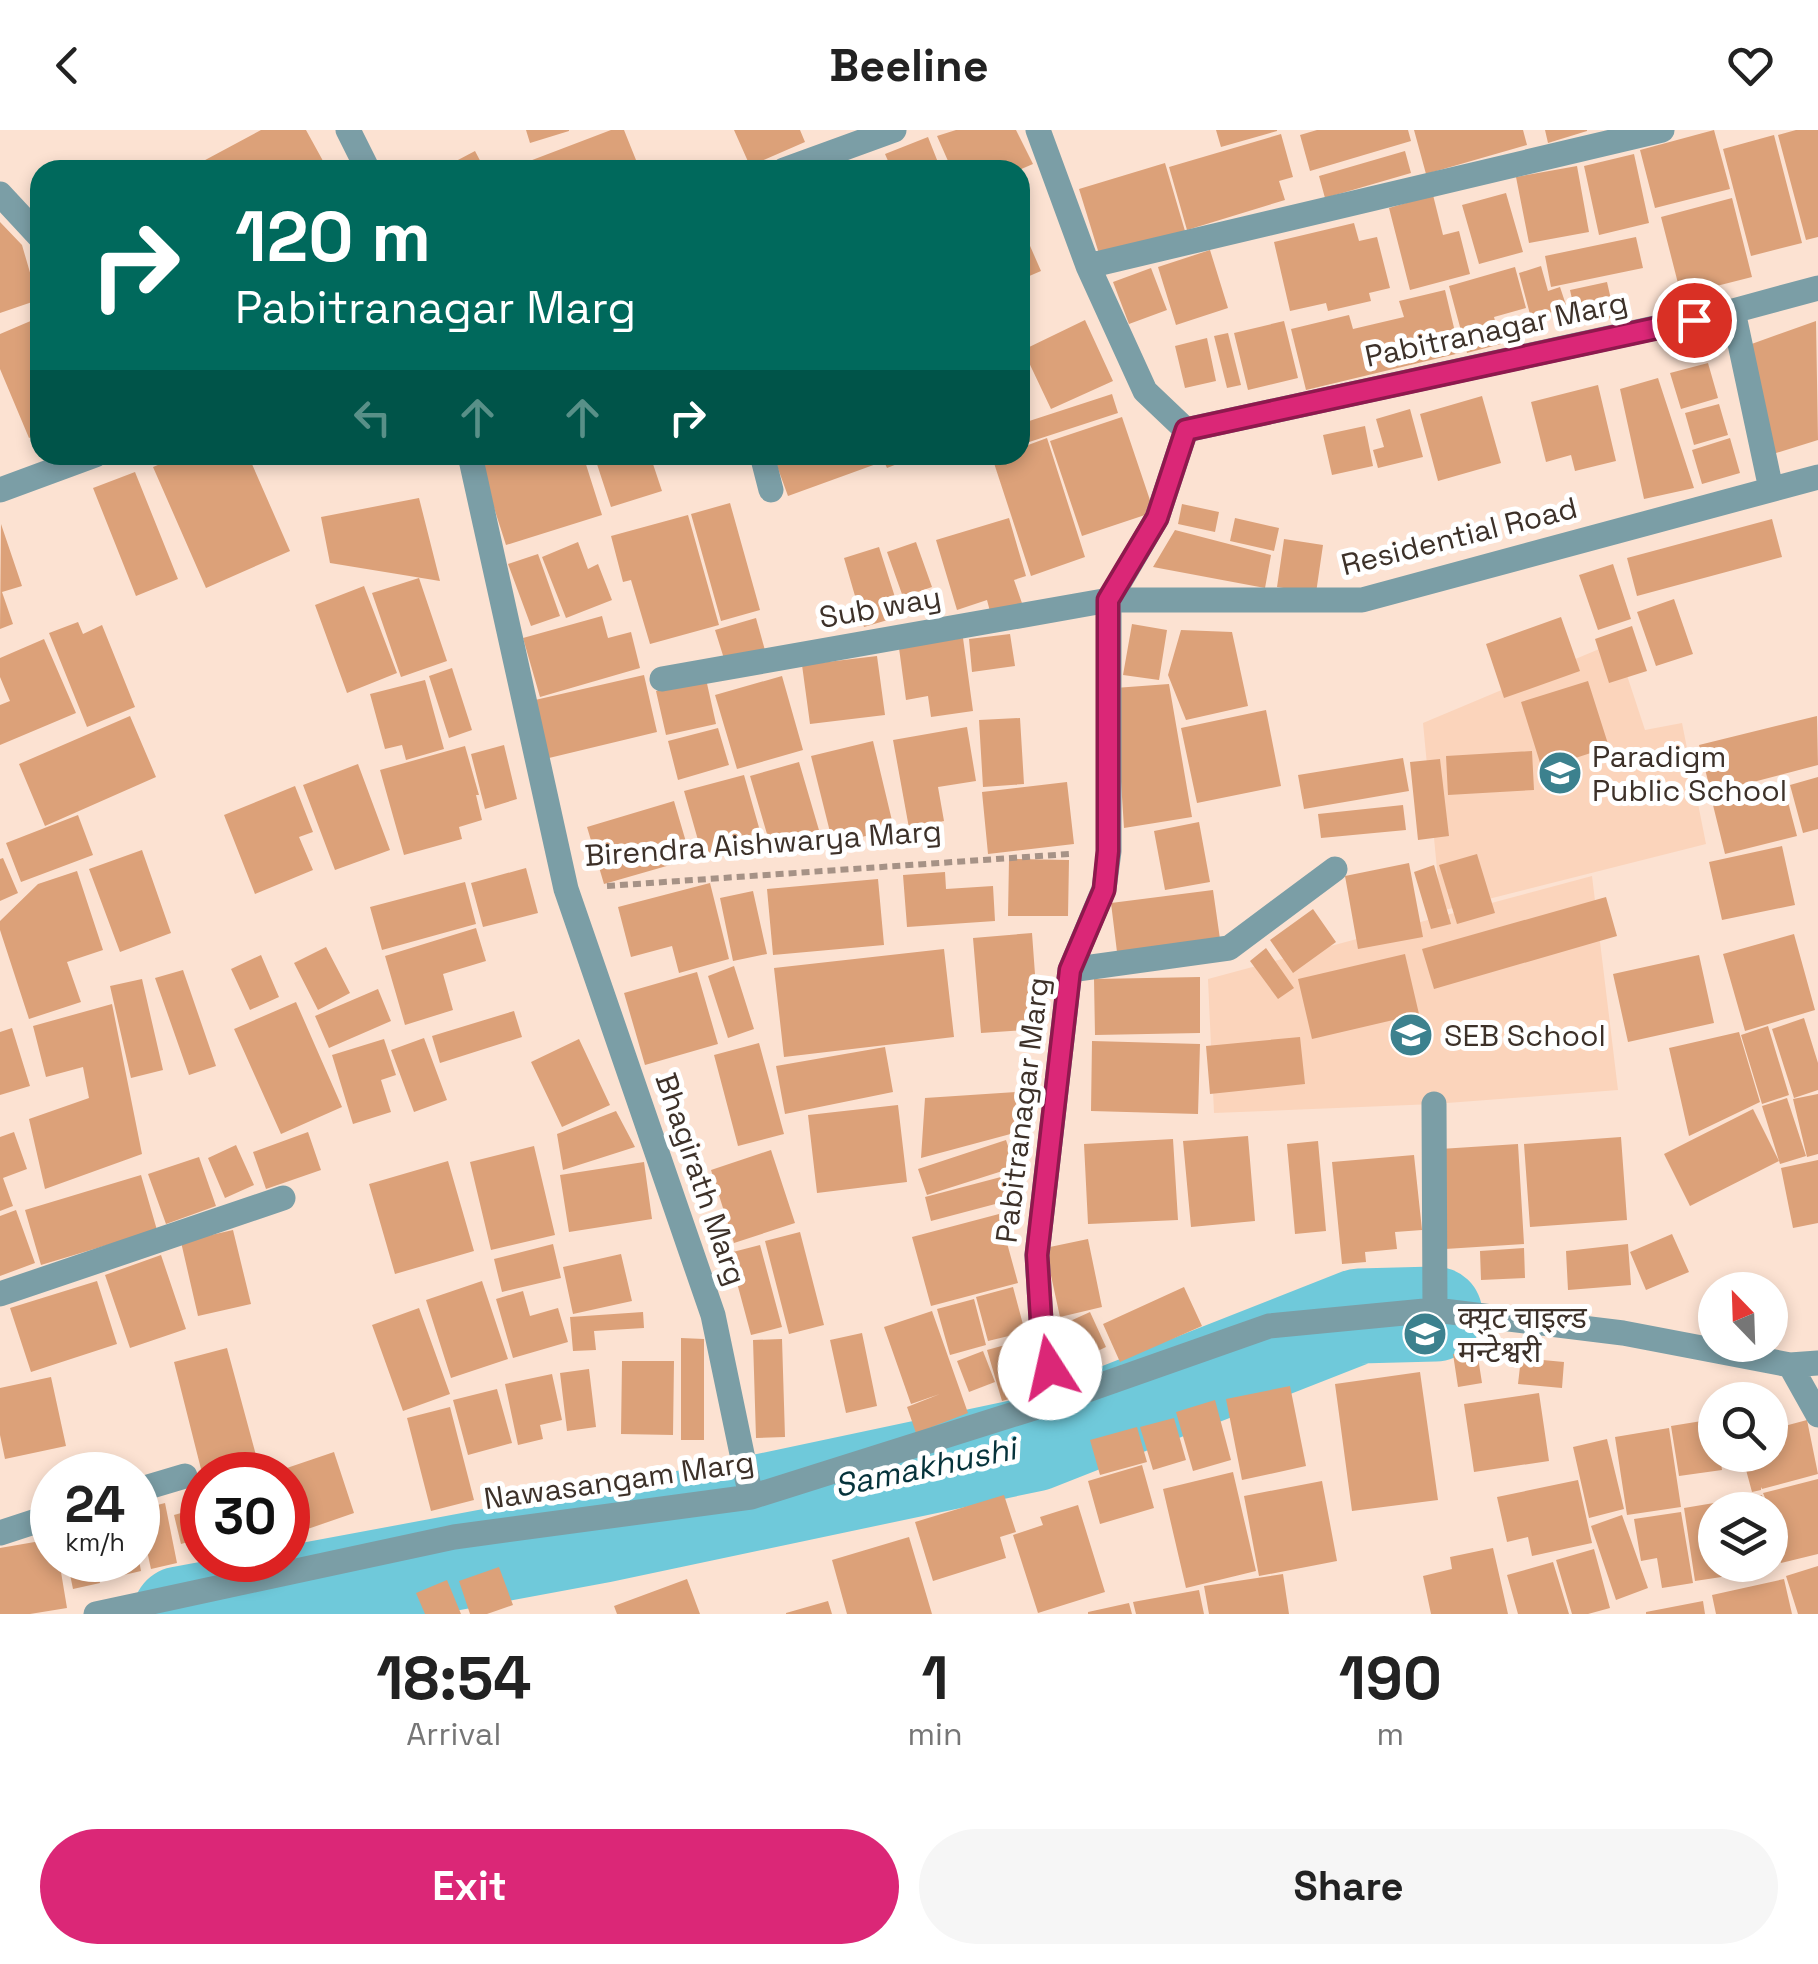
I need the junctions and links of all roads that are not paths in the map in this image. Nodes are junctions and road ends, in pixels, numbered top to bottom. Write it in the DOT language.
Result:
graph roads {
  1 [pos="348,130"];
  2 [pos="894,130"];
  3 [pos="1038,130"];
  4 [pos="1662,130"];
  5 [pos="363,160"];
  6 [pos="812,160"];
  7 [pos="0,194"];
  8 [pos="30,226"];
  9 [pos="1088,266"];
  10 [pos="1818,288"];
  11 [pos="1733,311"];
  12 [pos="1186,430"];
  13 [pos="68,465"];
  14 [pos="472,465"];
  15 [pos="765,465"];
  16 [pos="1818,477"];
  17 [pos="1771,489"];
  18 [pos="0,490"];
  19 [pos="771,490"];
  20 [pos="1108,600"];
  21 [pos="662,679"];
  22 [pos="1335,870"];
  23 [pos="566,889"];
  24 [pos="1070,970"];
  25 [pos="1434,1104"];
  26 [pos="283,1198"];
  27 [pos="0,1294"];
  28 [pos="1434,1310"];
  29 [pos="1818,1362"];
  30 [pos="1790,1366"];
  31 [pos="1056,1401"];
  32 [pos="1818,1415"];
  33 [pos="752,1497"];
  34 [pos="30,1523"];
  35 [pos="0,1533"];
  36 [pos="96,1614"];
  1 -- 5 [label="street"];
  2 -- 6 [label="street"];
  3 -- 9 [label="street"];
  4 -- 9 [label="street"];
  7 -- 8 [label="street"];
  9 -- 12 [label="street"];
  10 -- 11 [label="street, Pabitranagar Marg"];
  11 -- 12 [label="street, Pabitranagar Marg"];
  11 -- 17 [label="street"];
  12 -- 20 [label="street"];
  13 -- 18 [label="street"];
  14 -- 23 [label="street, Birendra Aishwarya Marg"];
  15 -- 19 [label="street"];
  16 -- 17 [label="street, Residential Road"];
  17 -- 20 [label="street, Residential Road"];
  20 -- 21 [label="street, Sub way"];
  20 -- 24 [label="street, Pabitranagar Marg"];
  22 -- 24 [label="street"];
  23 -- 33 [label="street, Bhagirath Marg"];
  24 -- 31 [label="street, Pabitranagar Marg"];
  25 -- 28 [label="street"];
  26 -- 27 [label="street"];
  28 -- 30 [label="street, Nawasangam Marg"];
  28 -- 31 [label="street, Nawasangam Marg"];
  29 -- 30 [label="street, Nawasangam Marg"];
  30 -- 32 [label="street"];
  31 -- 33 [label="street, Nawasangam Marg"];
  33 -- 36 [label="street, Nawasangam Marg"];
  34 -- 35 [label="street"];
}
